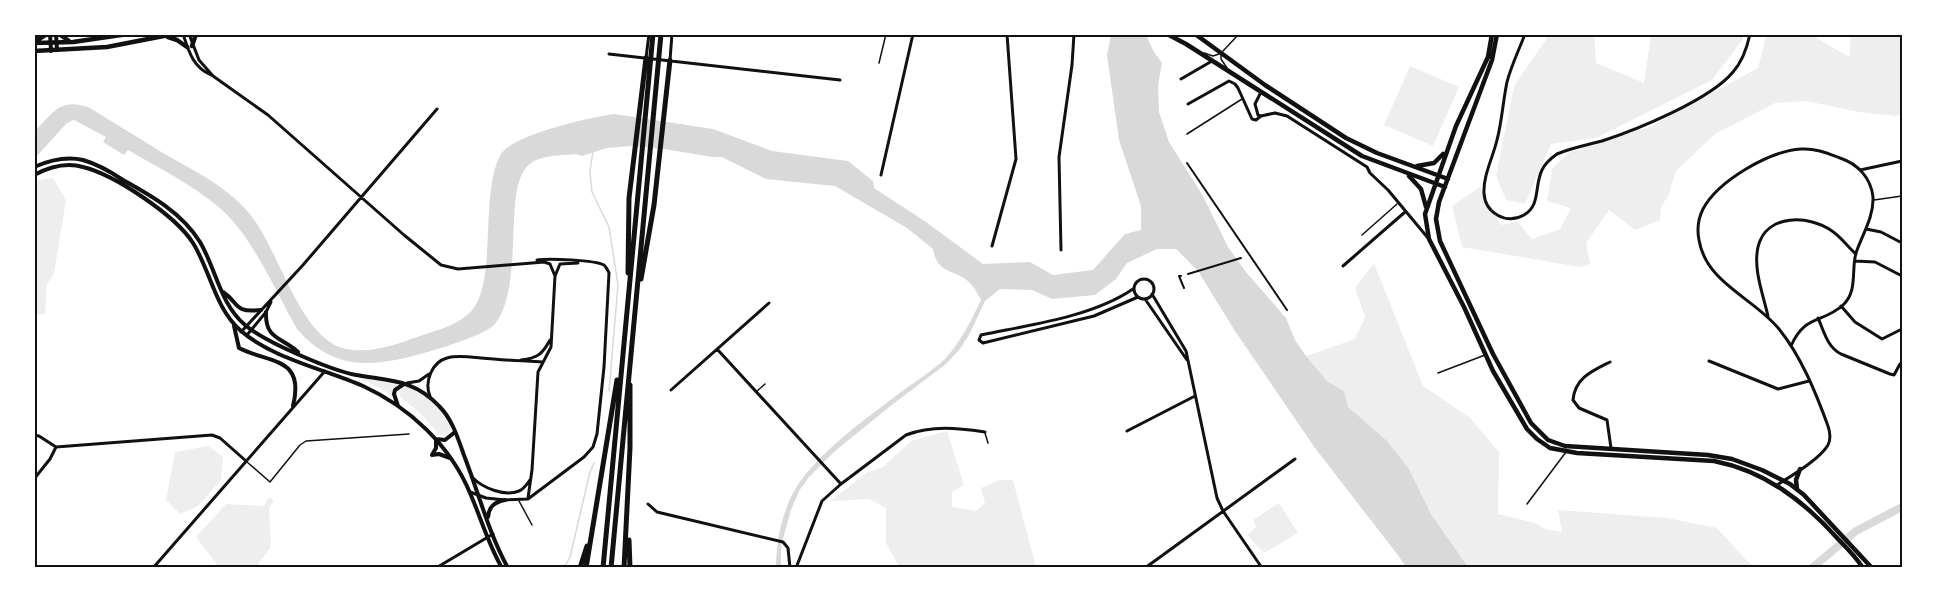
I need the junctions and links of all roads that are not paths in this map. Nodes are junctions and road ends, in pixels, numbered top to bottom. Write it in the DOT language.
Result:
graph roads {
  1 [pos="49,34"];
  2 [pos="57,34"];
  3 [pos="128,34"];
  4 [pos="174,34"];
  5 [pos="183,34"];
  6 [pos="189,34"];
  7 [pos="196,34"];
  8 [pos="649,34"];
  9 [pos="653,34"];
  10 [pos="661,34"];
  11 [pos="672,34"];
  12 [pos="886,34"];
  13 [pos="913,34"];
  14 [pos="1007,34"];
  15 [pos="1074,34"];
  16 [pos="1167,34"];
  17 [pos="1195,34"];
  18 [pos="1239,34"];
  19 [pos="1492,34"];
  20 [pos="1497,34"];
  21 [pos="1525,34"];
  22 [pos="1750,34"];
  23 [pos="165,37"];
  24 [pos="74,42"];
  25 [pos="34,43"];
  26 [pos="54,43"];
  27 [pos="190,46"];
  28 [pos="54,50"];
  29 [pos="34,51"];
  30 [pos="1198,51"];
  31 [pos="1222,53"];
  32 [pos="609,54"];
  33 [pos="646,58"];
  34 [pos="670,60"];
  35 [pos="1212,61"];
  36 [pos="879,63"];
  37 [pos="1230,73"];
  38 [pos="1181,79"];
  39 [pos="840,80"];
  40 [pos="1265,85"];
  41 [pos="1261,92"];
  42 [pos="1243,99"];
  43 [pos="1188,104"];
  44 [pos="437,109"];
  45 [pos="1261,116"];
  46 [pos="1187,134"];
  47 [pos="1447,150"];
  48 [pos="1902,161"];
  49 [pos="1187,163"];
  50 [pos="1413,166"];
  51 [pos="34,167"];
  52 [pos="1860,170"];
  53 [pos="1407,174"];
  54 [pos="34,175"];
  55 [pos="881,175"];
  56 [pos="1437,175"];
  57 [pos="1448,179"];
  58 [pos="1435,183"];
  59 [pos="1445,187"];
  60 [pos="1902,196"];
  61 [pos="360,197"];
  62 [pos="1873,201"];
  63 [pos="1398,203"];
  64 [pos="1426,207"];
  65 [pos="1405,212"];
  66 [pos="1866,229"];
  67 [pos="1362,235"];
  68 [pos="1429,239"];
  69 [pos="1902,243"];
  70 [pos="992,246"];
  71 [pos="1061,250"];
  72 [pos="1856,254"];
  73 [pos="1241,258"];
  74 [pos="532,261"];
  75 [pos="1855,261"];
  76 [pos="582,262"];
  77 [pos="1343,266"];
  78 [pos="1188,274"];
  79 [pos="555,276"];
  80 [pos="1181,276"];
  81 [pos="1902,276"];
  82 [pos="1184,288"];
  83 [pos="1133,289"];
  84 [pos="222,292"];
  85 [pos="629,293"];
  86 [pos="1152,294"];
  87 [pos="1138,297"];
  88 [pos="1145,299"];
  89 [pos="636,302"];
  90 [pos="769,303"];
  91 [pos="1841,306"];
  92 [pos="1287,310"];
  93 [pos="264,311"];
  94 [pos="1768,317"];
  95 [pos="1818,318"];
  96 [pos="234,325"];
  97 [pos="246,326"];
  98 [pos="1902,329"];
  99 [pos="252,330"];
  100 [pos="241,332"];
  101 [pos="247,336"];
  102 [pos="236,337"];
  103 [pos="551,339"];
  104 [pos="623,345"];
  105 [pos="1791,346"];
  106 [pos="717,349"];
  107 [pos="301,354"];
  108 [pos="1485,355"];
  109 [pos="513,361"];
  110 [pos="1709,361"];
  111 [pos="542,362"];
  112 [pos="630,362"];
  113 [pos="1188,362"];
  114 [pos="1610,362"];
  115 [pos="1900,364"];
  116 [pos="325,371"];
  117 [pos="1438,373"];
  118 [pos="430,374"];
  119 [pos="1809,381"];
  120 [pos="407,383"];
  121 [pos="765,384"];
  122 [pos="671,390"];
  123 [pos="756,391"];
  124 [pos="1195,396"];
  125 [pos="431,398"];
  126 [pos="293,406"];
  127 [pos="398,407"];
  128 [pos="455,431"];
  129 [pos="1127,431"];
  130 [pos="985,432"];
  131 [pos="409,434"];
  132 [pos="34,435"];
  133 [pos="436,439"];
  134 [pos="988,443"];
  135 [pos="56,447"];
  136 [pos="1611,450"];
  137 [pos="1566,452"];
  138 [pos="452,458"];
  139 [pos="1295,459"];
  140 [pos="246,461"];
  141 [pos="1800,469"];
  142 [pos="473,477"];
  143 [pos="34,478"];
  144 [pos="531,478"];
  145 [pos="1784,480"];
  146 [pos="841,484"];
  147 [pos="1778,485"];
  148 [pos="1797,489"];
  149 [pos="470,492"];
  150 [pos="480,496"];
  151 [pos="528,499"];
  152 [pos="505,500"];
  153 [pos="518,501"];
  154 [pos="648,504"];
  155 [pos="1527,504"];
  156 [pos="1223,511"];
  157 [pos="488,518"];
  158 [pos="627,521"];
  159 [pos="532,525"];
  160 [pos="592,530"];
  161 [pos="1836,533"];
  162 [pos="493,534"];
  163 [pos="487,537"];
  164 [pos="1850,548"];
  165 [pos="789,557"];
  166 [pos="444,565"];
  167 [pos="797,566"];
  168 [pos="153,567"];
  169 [pos="436,567"];
  170 [pos="502,567"];
  171 [pos="508,567"];
  172 [pos="580,567"];
  173 [pos="585,567"];
  174 [pos="603,567"];
  175 [pos="611,567"];
  176 [pos="624,567"];
  177 [pos="630,567"];
  178 [pos="790,567"];
  179 [pos="1145,567"];
  180 [pos="1262,567"];
  181 [pos="1863,567"];
  182 [pos="1872,567"];
  1 -- 25 [label="main road"];
  1 -- 26 [label="street"];
  2 -- 24 [label="main road"];
  2 -- 26 [label="street"];
  3 -- 24 [label="main road"];
  4 -- 23 [label="main road"];
  5 -- 27 [label="street"];
  6 -- 27 [label="street"];
  7 -- 27 [label="main road"];
  8 -- 33 [label="street"];
  9 -- 85 [label="highway"];
  10 -- 89 [label="highway"];
  11 -- 34 [label="street"];
  12 -- 36 [label="lane"];
  13 -- 55 [label="street"];
  14 -- 70 [label="street"];
  15 -- 71 [label="street"];
  16 -- 30 [label="main road"];
  17 -- 31 [label="main road"];
  18 -- 31 [label="lane"];
  19 -- 47 [label="main road"];
  20 -- 57 [label="main road"];
  21 -- 22 [label="street"];
  23 -- 27 [label="main road"];
  23 -- 28 [label="main road"];
  24 -- 26 [label="main road"];
  25 -- 26 [label="main road"];
  26 -- 28 [label="street"];
  27 -- 61 [label="street"];
  28 -- 29 [label="main road"];
  30 -- 31 [label="lane"];
  30 -- 35 [label="main road"];
  31 -- 37 [label="lane"];
  31 -- 40 [label="main road"];
  32 -- 33 [label="street"];
  33 -- 34 [label="street"];
  33 -- 85 [label="highway"];
  34 -- 39 [label="street"];
  34 -- 89 [label="highway"];
  35 -- 37 [label="main road"];
  35 -- 38 [label="street"];
  37 -- 41 [label="main road"];
  40 -- 41 [label="main road"];
  40 -- 50 [label="main road"];
  41 -- 45 [label="street"];
  41 -- 53 [label="main road"];
  42 -- 43 [label="street"];
  42 -- 45 [label="street"];
  42 -- 46 [label="lane"];
  44 -- 61 [label="street"];
  45 -- 63 [label="street"];
  47 -- 50 [label="main road"];
  47 -- 56 [label="main road"];
  48 -- 52 [label="street"];
  49 -- 92 [label="street"];
  50 -- 56 [label="main road"];
  51 -- 84 [label="street"];
  52 -- 62 [label="street"];
  52 -- 94 [label="street"];
  53 -- 58 [label="main road"];
  53 -- 64 [label="main road"];
  54 -- 96 [label="street"];
  56 -- 57 [label="main road"];
  56 -- 58 [label="main road"];
  57 -- 59 [label="main road"];
  58 -- 59 [label="main road"];
  58 -- 64 [label="main road"];
  59 -- 136 [label="main road"];
  60 -- 62 [label="lane"];
  61 -- 74 [label="street"];
  61 -- 93 [label="street"];
  62 -- 66 [label="street"];
  63 -- 65 [label="street"];
  63 -- 67 [label="lane"];
  64 -- 68 [label="main road"];
  65 -- 68 [label="street"];
  65 -- 77 [label="street"];
  66 -- 69 [label="street"];
  66 -- 72 [label="street"];
  68 -- 108 [label="main road"];
  72 -- 75 [label="street"];
  72 -- 94 [label="street"];
  73 -- 78 [label="street"];
  74 -- 76 [label="street"];
  74 -- 79 [label="street"];
  75 -- 81 [label="street"];
  75 -- 91 [label="street"];
  76 -- 79 [label="street"];
  76 -- 151 [label="street"];
  79 -- 103 [label="street"];
  80 -- 82 [label="street"];
  83 -- 86 [label="street"];
  83 -- 87 [label="street"];
  83 -- 87 [label="street"];
  84 -- 93 [label="street"];
  84 -- 97 [label="street"];
  85 -- 104 [label="highway"];
  86 -- 88 [label="street"];
  86 -- 113 [label="street"];
  87 -- 88 [label="street"];
  88 -- 113 [label="street"];
  89 -- 112 [label="highway"];
  90 -- 106 [label="street"];
  91 -- 95 [label="street"];
  91 -- 98 [label="street"];
  93 -- 97 [label="street"];
  93 -- 99 [label="street"];
  93 -- 107 [label="street"];
  94 -- 105 [label="street"];
  95 -- 105 [label="street"];
  95 -- 115 [label="street"];
  96 -- 100 [label="street"];
  96 -- 102 [label="street"];
  97 -- 99 [label="street"];
  97 -- 100 [label="street"];
  99 -- 101 [label="street"];
  99 -- 107 [label="street"];
  100 -- 101 [label="street"];
  100 -- 102 [label="street"];
  101 -- 116 [label="street"];
  102 -- 126 [label="street"];
  103 -- 109 [label="street"];
  103 -- 111 [label="street"];
  104 -- 160 [label="highway"];
  104 -- 174 [label="highway"];
  105 -- 119 [label="street"];
  106 -- 122 [label="street"];
  106 -- 123 [label="street"];
  107 -- 120 [label="street"];
  108 -- 117 [label="lane"];
  108 -- 137 [label="main road"];
  109 -- 111 [label="street"];
  109 -- 118 [label="street"];
  110 -- 119 [label="street"];
  111 -- 144 [label="street"];
  112 -- 158 [label="highway"];
  112 -- 175 [label="highway"];
  113 -- 124 [label="street"];
  114 -- 136 [label="street"];
  116 -- 126 [label="street"];
  116 -- 127 [label="street"];
  118 -- 120 [label="street"];
  118 -- 125 [label="street"];
  119 -- 141 [label="street"];
  120 -- 125 [label="street"];
  120 -- 127 [label="street"];
  121 -- 123 [label="lane"];
  123 -- 146 [label="street"];
  124 -- 129 [label="street"];
  124 -- 156 [label="street"];
  125 -- 128 [label="street"];
  126 -- 140 [label="street"];
  127 -- 133 [label="street"];
  128 -- 133 [label="street"];
  128 -- 142 [label="street"];
  130 -- 134 [label="lane"];
  130 -- 146 [label="street"];
  131 -- 140 [label="lane"];
  132 -- 135 [label="street"];
  133 -- 138 [label="street"];
  133 -- 138 [label="street"];
  135 -- 140 [label="street"];
  135 -- 143 [label="street"];
  136 -- 145 [label="main road"];
  137 -- 147 [label="main road"];
  137 -- 155 [label="lane"];
  138 -- 149 [label="street"];
  139 -- 156 [label="street"];
  140 -- 168 [label="street"];
  141 -- 145 [label="street"];
  141 -- 148 [label="main road"];
  142 -- 144 [label="street"];
  142 -- 150 [label="street"];
  144 -- 151 [label="street"];
  145 -- 147 [label="street"];
  145 -- 148 [label="main road"];
  146 -- 167 [label="street"];
  147 -- 161 [label="main road"];
  148 -- 161 [label="main road"];
  149 -- 150 [label="street"];
  149 -- 163 [label="street"];
  150 -- 152 [label="street"];
  150 -- 157 [label="street"];
  151 -- 153 [label="street"];
  152 -- 153 [label="street"];
  152 -- 157 [label="street"];
  153 -- 159 [label="lane"];
  154 -- 165 [label="street"];
  156 -- 179 [label="street"];
  156 -- 180 [label="street"];
  157 -- 162 [label="street"];
  158 -- 176 [label="highway"];
  158 -- 177 [label="highway"];
  160 -- 172 [label="highway"];
  160 -- 173 [label="highway"];
  161 -- 164 [label="main road"];
  162 -- 163 [label="street"];
  162 -- 171 [label="street"];
  163 -- 166 [label="street"];
  163 -- 170 [label="street"];
  164 -- 181 [label="main road"];
  164 -- 182 [label="main road"];
  165 -- 167 [label="street"];
  165 -- 178 [label="street"];
  166 -- 169 [label="street"];
}
